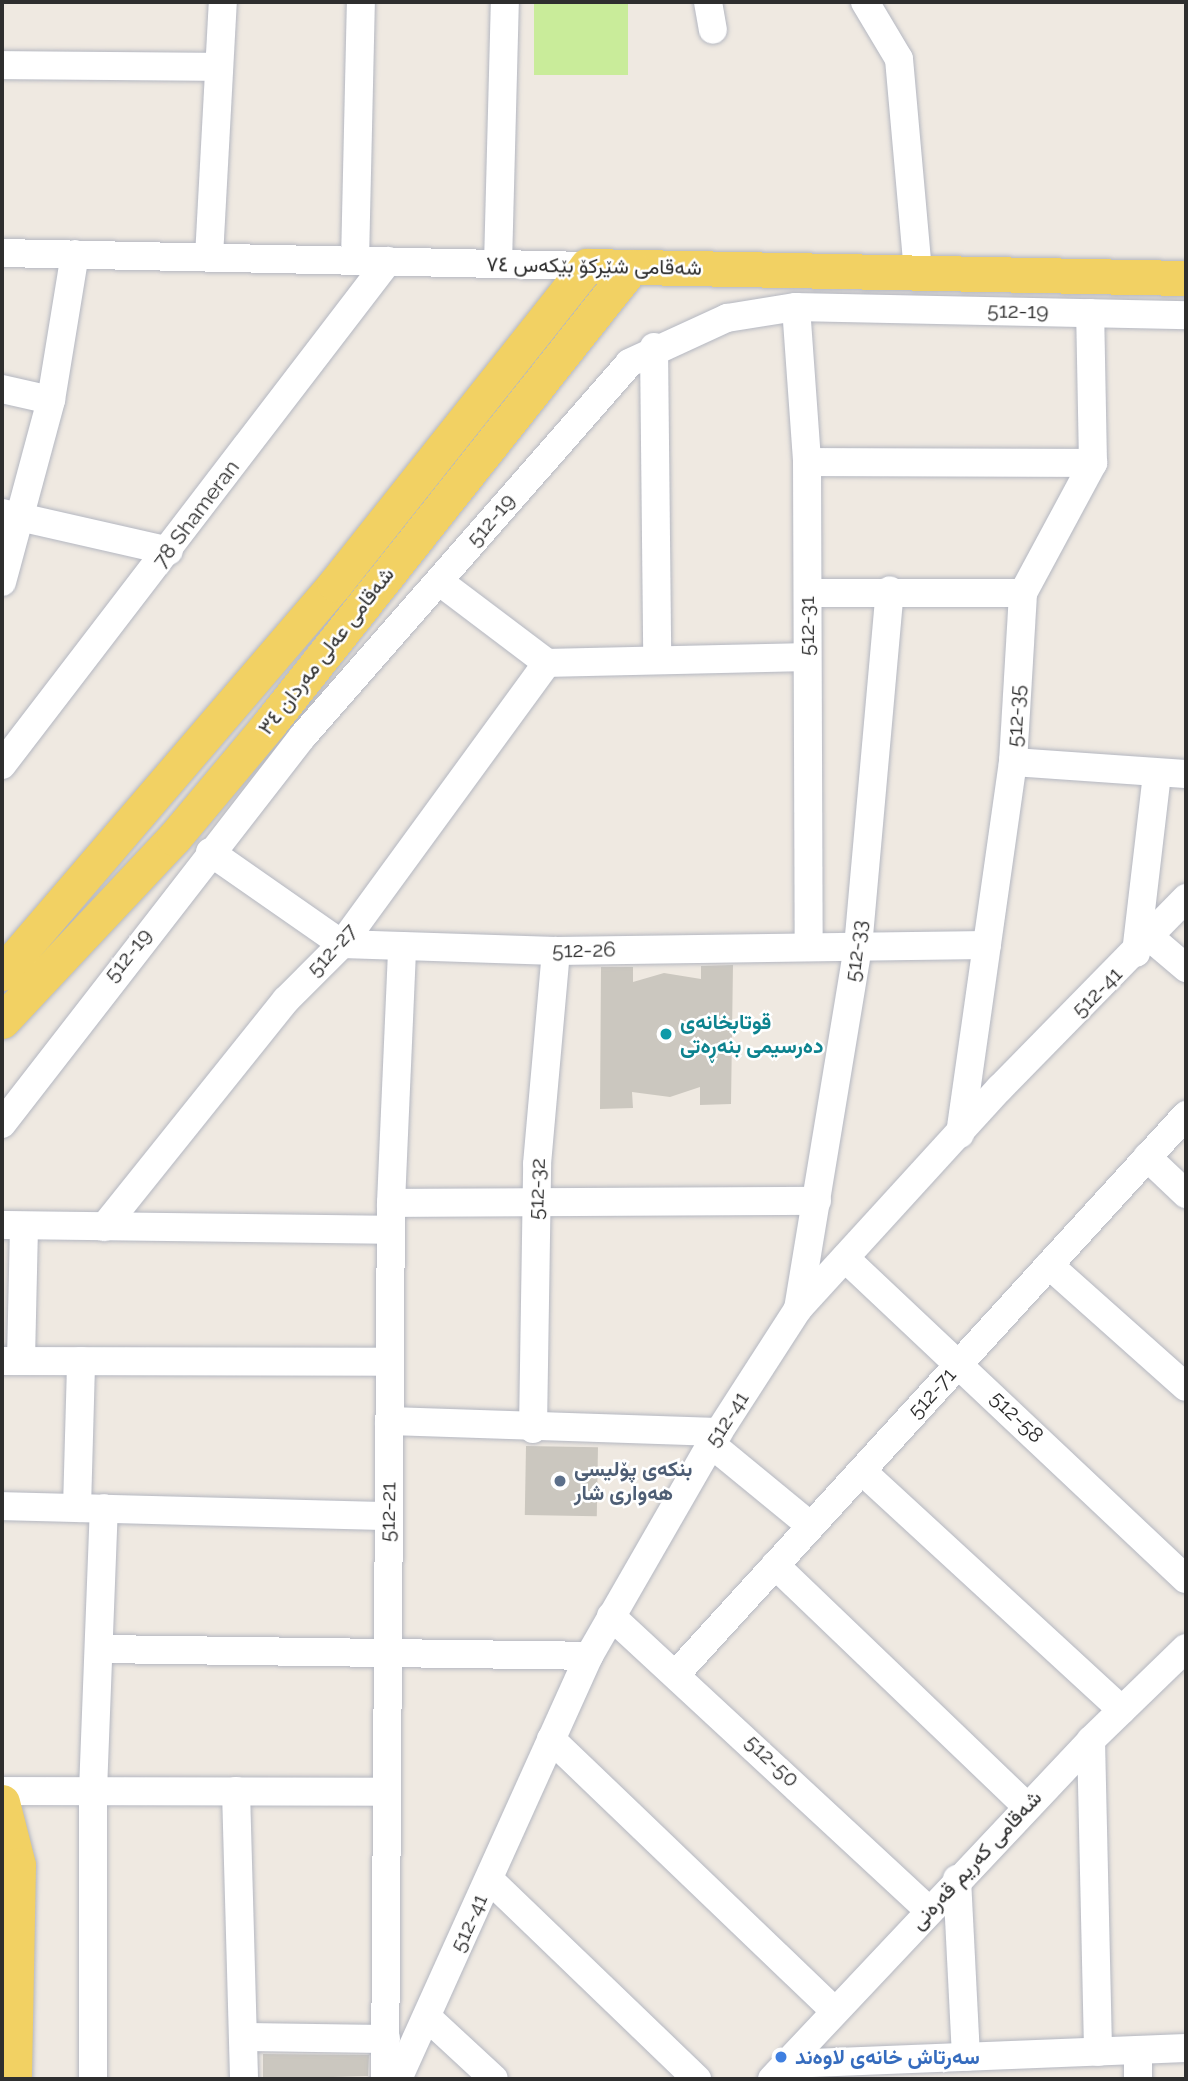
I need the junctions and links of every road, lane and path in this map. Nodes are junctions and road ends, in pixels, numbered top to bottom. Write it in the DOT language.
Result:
graph roads {
  1 [pos="223,2"];
  2 [pos="362,2"];
  3 [pos="505,2"];
  4 [pos="708,2"];
  5 [pos="865,2"];
  6 [pos="713,30"];
  7 [pos="2,65"];
  8 [pos="219,66"];
  9 [pos="2,253"];
  10 [pos="75,254"];
  11 [pos="209,257"];
  12 [pos="355,261"];
  13 [pos="388,261"];
  14 [pos="498,264"];
  15 [pos="587,266"];
  16 [pos="632,267"];
  17 [pos="918,273"];
  18 [pos="1186,278"];
  19 [pos="796,307"];
  20 [pos="1090,313"];
  21 [pos="1186,315"];
  22 [pos="654,347"];
  23 [pos="2,389"];
  24 [pos="51,400"];
  25 [pos="807,462"];
  26 [pos="1093,463"];
  27 [pos="12,515"];
  28 [pos="169,551"];
  29 [pos="440,582"];
  30 [pos="2,583"];
  31 [pos="890,590"];
  32 [pos="808,593"];
  33 [pos="1023,593"];
  34 [pos="657,657"];
  35 [pos="807,657"];
  36 [pos="547,663"];
  37 [pos="2,727"];
  38 [pos="32,730"];
  39 [pos="1013,762"];
  40 [pos="2,765"];
  41 [pos="1157,773"];
  42 [pos="1186,774"];
  43 [pos="210,852"];
  44 [pos="1186,898"];
  45 [pos="342,944"];
  46 [pos="987,945"];
  47 [pos="402,946"];
  48 [pos="809,946"];
  49 [pos="1144,946"];
  50 [pos="858,947"];
  51 [pos="556,951"];
  52 [pos="8,961"];
  53 [pos="1186,968"];
  54 [pos="2,1021"];
  55 [pos="1186,1115"];
  56 [pos="2,1124"];
  57 [pos="960,1134"];
  58 [pos="1147,1157"];
  59 [pos="1186,1194"];
  60 [pos="817,1201"];
  61 [pos="536,1203"];
  62 [pos="391,1216"];
  63 [pos="13,1226"];
  64 [pos="104,1227"];
  65 [pos="845,1258"];
  66 [pos="1049,1265"];
  67 [pos="798,1309"];
  68 [pos="11,1361"];
  69 [pos="80,1361"];
  70 [pos="390,1362"];
  71 [pos="960,1363"];
  72 [pos="1186,1387"];
  73 [pos="389,1421"];
  74 [pos="533,1429"];
  75 [pos="715,1438"];
  76 [pos="862,1471"];
  77 [pos="2,1506"];
  78 [pos="91,1508"];
  79 [pos="388,1516"];
  80 [pos="811,1527"];
  81 [pos="775,1565"];
  82 [pos="1186,1579"];
  83 [pos="611,1616"];
  84 [pos="1186,1648"];
  85 [pos="99,1649"];
  86 [pos="384,1654"];
  87 [pos="589,1656"];
  88 [pos="678,1672"];
  89 [pos="1122,1710"];
  90 [pos="551,1739"];
  91 [pos="1091,1740"];
  92 [pos="2,1791"];
  93 [pos="93,1791"];
  94 [pos="236,1791"];
  95 [pos="385,1792"];
  96 [pos="2,1802"];
  97 [pos="1027,1807"];
  98 [pos="489,1879"];
  99 [pos="957,1880"];
  100 [pos="929,1910"];
  101 [pos="835,2011"];
  102 [pos="427,2017"];
  103 [pos="245,2037"];
  104 [pos="386,2039"];
  105 [pos="1186,2048"];
  106 [pos="1138,2050"];
  107 [pos="1098,2052"];
  108 [pos="966,2057"];
  109 [pos="779,2071"];
  110 [pos="14,2079"];
  111 [pos="93,2079"];
  112 [pos="244,2079"];
  113 [pos="385,2079"];
  114 [pos="398,2079"];
  115 [pos="495,2079"];
  116 [pos="697,2079"];
  117 [pos="1138,2079"];
  1 -- 8 [label="street"];
  2 -- 12 [label="street"];
  3 -- 14 [label="street"];
  4 -- 6 [label="street"];
  5 -- 17 [label="street"];
  7 -- 8 [label="street"];
  8 -- 11 [label="street"];
  9 -- 10 [label="street, شەقامی شێرکۆ بێکەس ٧٤"];
  10 -- 11 [label="street, شەقامی شێرکۆ بێکەس ٧٤"];
  10 -- 24 [label="street"];
  11 -- 12 [label="street, شەقامی شێرکۆ بێکەس ٧٤"];
  12 -- 13 [label="street, شەقامی شێرکۆ بێکەس ٧٤"];
  13 -- 14 [label="street, شەقامی شێرکۆ بێکەس ٧٤"];
  13 -- 28 [label="street, 78 Shameran"];
  14 -- 15 [label="street, شەقامی شێرکۆ بێکەس ٧٤"];
  15 -- 16 [label="main road, شەقامی شێرکۆ بێکەس ٧٤"];
  15 -- 52 [label="main road, شەقامی عەلی مەردان ٣٤"];
  16 -- 17 [label="main road, شەقامی شێرکۆ بێکەس ٧٤"];
  16 -- 54 [label="main road, شەقامی عەلی مەردان ٣٤"];
  17 -- 18 [label="main road, شەقامی شێرکۆ بێکەس ٧٤"];
  19 -- 20 [label="street, 512-19"];
  19 -- 22 [label="street, 512-19"];
  19 -- 25 [label="street, 512-31"];
  20 -- 21 [label="street, 512-19"];
  20 -- 26 [label="street, 512-35"];
  22 -- 29 [label="street, 512-19"];
  22 -- 34 [label="street"];
  23 -- 24 [label="street"];
  24 -- 27 [label="street"];
  25 -- 26 [label="street"];
  25 -- 32 [label="street, 512-31"];
  26 -- 33 [label="street, 512-35"];
  27 -- 28 [label="street"];
  27 -- 30 [label="street"];
  28 -- 38 [label="street, 78 Shameran"];
  29 -- 36 [label="street"];
  29 -- 43 [label="street, 512-19"];
  31 -- 32 [label="street"];
  31 -- 33 [label="street"];
  31 -- 50 [label="street, 512-33"];
  32 -- 35 [label="street, 512-31"];
  33 -- 39 [label="street, 512-35"];
  34 -- 35 [label="street"];
  34 -- 36 [label="street"];
  35 -- 48 [label="street, 512-31"];
  36 -- 45 [label="street, 512-27"];
  37 -- 38 [label="street"];
  38 -- 40 [label="street, 78 Shameran"];
  39 -- 41 [label="street"];
  39 -- 46 [label="street, 512-35"];
  41 -- 42 [label="street"];
  41 -- 49 [label="street"];
  43 -- 45 [label="street"];
  43 -- 56 [label="street, 512-19"];
  44 -- 49 [label="street, 512-41"];
  45 -- 47 [label="street, 512-26"];
  45 -- 64 [label="street, 512-27"];
  46 -- 50 [label="street, 512-26"];
  46 -- 57 [label="street, 512-35"];
  47 -- 51 [label="street, 512-26"];
  47 -- 62 [label="street, 512-21"];
  48 -- 50 [label="street, 512-26"];
  48 -- 51 [label="street, 512-26"];
  49 -- 53 [label="street"];
  49 -- 57 [label="street, 512-41"];
  50 -- 60 [label="street, 512-33"];
  51 -- 61 [label="street, 512-32"];
  55 -- 58 [label="street, 512-71"];
  57 -- 65 [label="street, 512-41"];
  58 -- 59 [label="street"];
  58 -- 66 [label="street, 512-71"];
  60 -- 61 [label="street"];
  60 -- 67 [label="street, 512-33"];
  61 -- 62 [label="street"];
  61 -- 74 [label="street, 512-32"];
  62 -- 64 [label="street"];
  62 -- 70 [label="street, 512-21"];
  63 -- 64 [label="street"];
  63 -- 68 [label="street"];
  65 -- 67 [label="street, 512-41"];
  65 -- 71 [label="street, 512-58"];
  66 -- 71 [label="street, 512-71"];
  66 -- 72 [label="street"];
  67 -- 75 [label="street, 512-41"];
  68 -- 69 [label="street"];
  69 -- 70 [label="street"];
  69 -- 78 [label="street"];
  70 -- 73 [label="street, 512-21"];
  71 -- 76 [label="street, 512-71"];
  71 -- 82 [label="street, 512-58"];
  73 -- 74 [label="street"];
  73 -- 79 [label="street, 512-21"];
  74 -- 75 [label="street"];
  75 -- 80 [label="street"];
  75 -- 83 [label="street, 512-41"];
  76 -- 80 [label="street, 512-71"];
  76 -- 89 [label="street"];
  77 -- 78 [label="street"];
  78 -- 79 [label="street"];
  78 -- 85 [label="street"];
  79 -- 86 [label="street, 512-21"];
  80 -- 81 [label="street, 512-71"];
  81 -- 88 [label="street, 512-71"];
  81 -- 97 [label="street"];
  83 -- 87 [label="street, 512-41"];
  83 -- 88 [label="street, 512-50"];
  84 -- 89 [label="street, شەقامی کەریم قەرەنی"];
  85 -- 86 [label="street"];
  85 -- 93 [label="street"];
  86 -- 87 [label="street"];
  86 -- 95 [label="street, 512-21"];
  87 -- 90 [label="street, 512-41"];
  88 -- 100 [label="street, 512-50"];
  89 -- 91 [label="street, شەقامی کەریم قەرەنی"];
  90 -- 98 [label="street, 512-41"];
  90 -- 101 [label="street"];
  91 -- 97 [label="street, شەقامی کەریم قەرەنی"];
  91 -- 107 [label="street"];
  92 -- 93 [label="street"];
  93 -- 94 [label="street"];
  93 -- 111 [label="street"];
  94 -- 95 [label="street"];
  94 -- 103 [label="street"];
  95 -- 104 [label="street, 512-21"];
  96 -- 110 [label="main road"];
  97 -- 99 [label="street, شەقامی کەریم قەرەنی"];
  98 -- 102 [label="street, 512-41"];
  98 -- 116 [label="street"];
  99 -- 100 [label="street, شەقامی کەریم قەرەنی"];
  99 -- 108 [label="street"];
  100 -- 101 [label="street, شەقامی کەریم قەرەنی"];
  101 -- 109 [label="street, شەقامی کەریم قەرەنی"];
  102 -- 114 [label="street, 512-41"];
  102 -- 115 [label="street"];
  103 -- 104 [label="street"];
  103 -- 112 [label="street"];
  104 -- 113 [label="street, 512-21"];
  105 -- 106 [label="street"];
  106 -- 107 [label="street"];
  106 -- 117 [label="street"];
  107 -- 108 [label="street"];
  108 -- 109 [label="street"];
}
